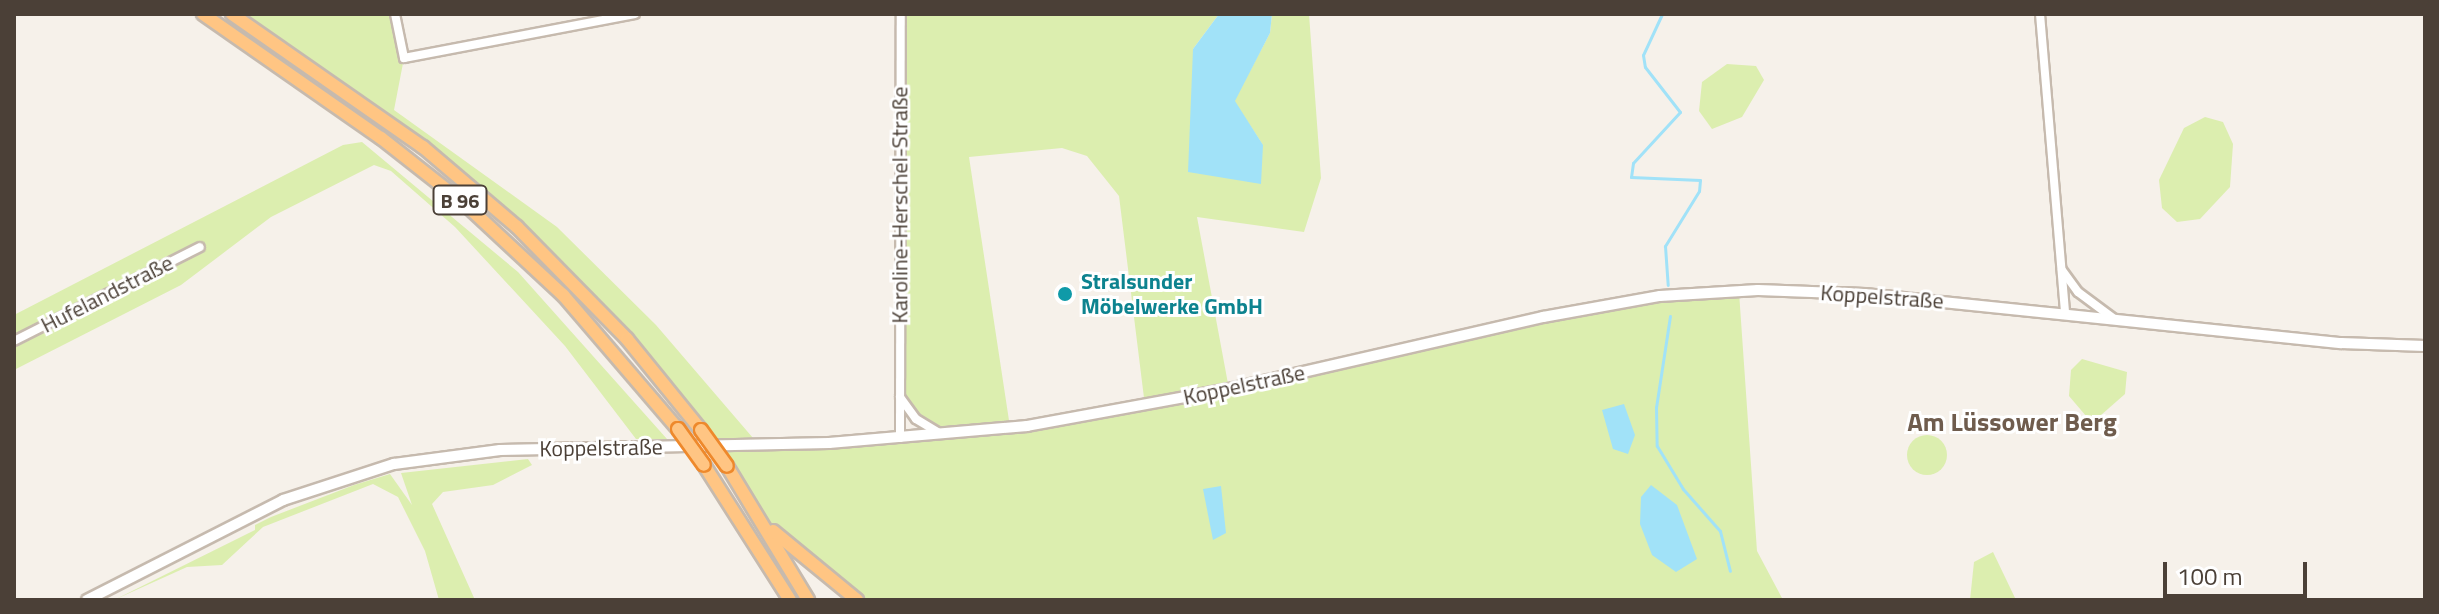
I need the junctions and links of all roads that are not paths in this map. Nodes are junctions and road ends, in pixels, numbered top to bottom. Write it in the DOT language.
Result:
graph roads {
  1 [pos="203,14"];
  2 [pos="232,14"];
  3 [pos="395,14"];
  4 [pos="635,14"];
  5 [pos="901,14"];
  6 [pos="2040,14"];
  7 [pos="200,247"];
  8 [pos="2061,269"];
  9 [pos="2065,313"];
  10 [pos="2113,318"];
  11 [pos="14,341"];
  12 [pos="2425,346"];
  13 [pos="899,396"];
  14 [pos="941,434"];
  15 [pos="900,438"];
  16 [pos="764,523"];
  17 [pos="87,600"];
  18 [pos="790,600"];
  19 [pos="808,600"];
  20 [pos="857,600"];
  1 -- 18 [label="highway, B 96, bridge"];
  2 -- 16 [label="highway, B 96, bridge"];
  3 -- 4 [label="street"];
  5 -- 13 [label="street, Karoline-Herschel-Straße"];
  6 -- 8 [label="street"];
  7 -- 11 [label="street, Hufelandstraße"];
  8 -- 9 [label="street"];
  8 -- 10 [label="street"];
  9 -- 10 [label="street, Koppelstraße"];
  9 -- 14 [label="street, Koppelstraße"];
  10 -- 12 [label="street, Koppelstraße"];
  13 -- 14 [label="street"];
  13 -- 15 [label="street, Karoline-Herschel-Straße"];
  14 -- 15 [label="street, Koppelstraße"];
  15 -- 17 [label="street, Koppelstraße"];
  16 -- 19 [label="highway, B 96"];
  16 -- 20 [label="highway, B 96"];
}
